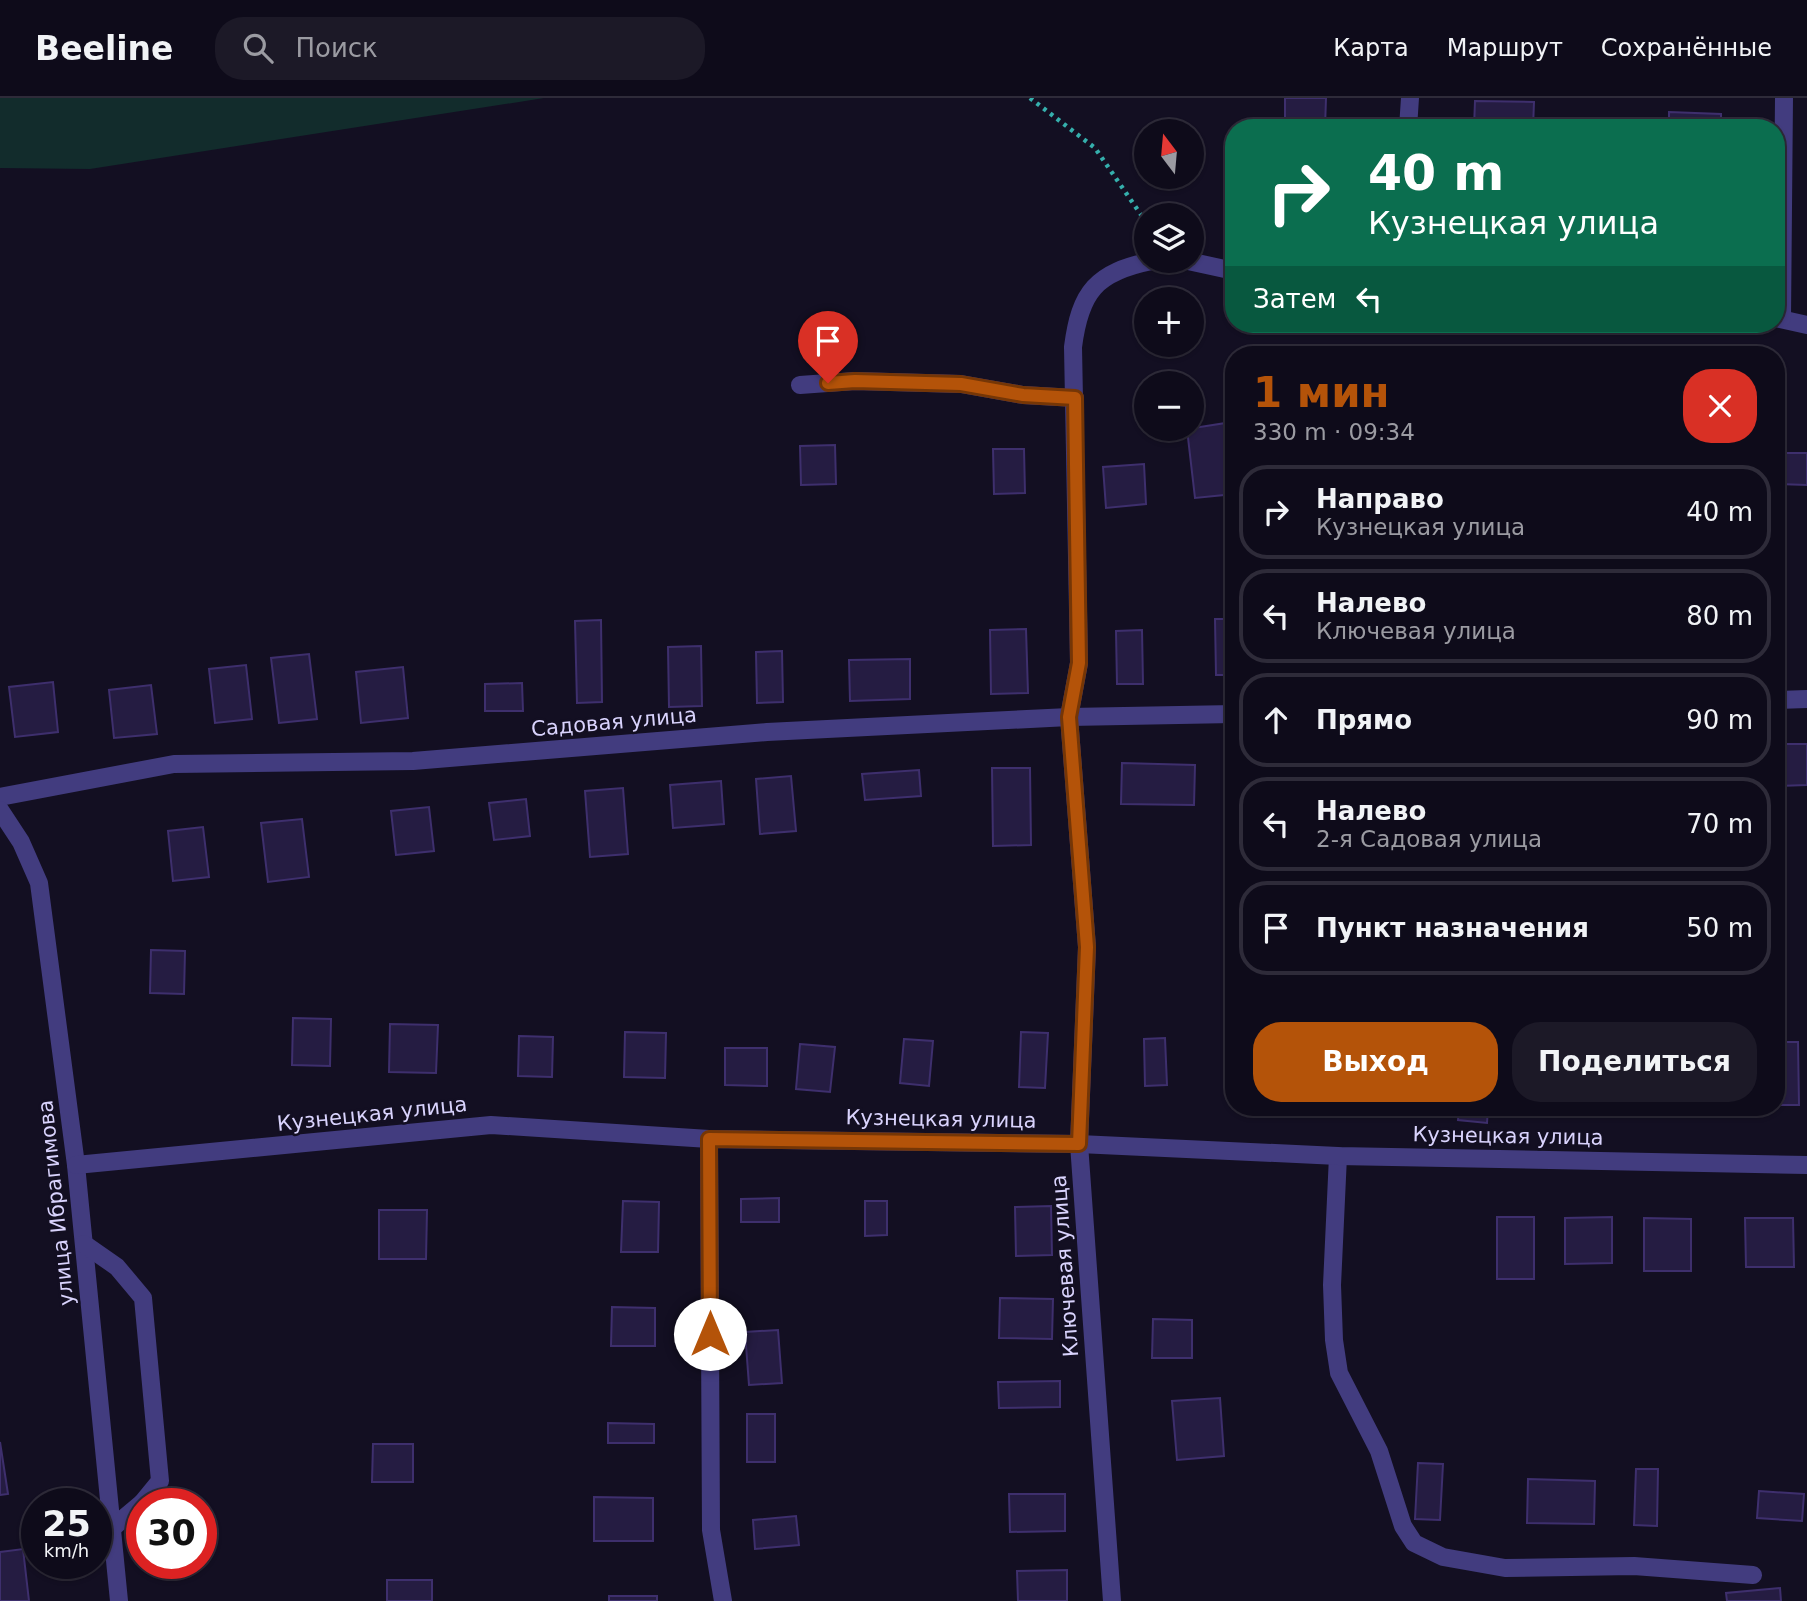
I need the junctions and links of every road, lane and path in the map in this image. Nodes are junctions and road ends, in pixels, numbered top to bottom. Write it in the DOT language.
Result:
graph roads {
  1 [pos="1030,98"];
  2 [pos="1410,98"];
  3 [pos="1784,98"];
  4 [pos="1409,119"];
  5 [pos="1784,119"];
  6 [pos="1134,205"];
  7 [pos="1204,264"];
  8 [pos="1134,265"];
  9 [pos="1225,269"];
  10 [pos="1785,320"];
  11 [pos="1807,325"];
  12 [pos="800,384"];
  13 [pos="1075,398"];
  14 [pos="1807,699"];
  15 [pos="1785,700"];
  16 [pos="1225,714"];
  17 [pos="1069,717"];
  18 [pos="0,797"];
  19 [pos="0,810"];
  20 [pos="709,1139"];
  21 [pos="1079,1144"];
  22 [pos="1338,1156"];
  23 [pos="76,1165"];
  24 [pos="1807,1165"];
  25 [pos="84,1244"];
  26 [pos="107,1488"];
  27 [pos="154,1488"];
  28 [pos="126,1516"];
  29 [pos="112,1528"];
  30 [pos="112,1538"];
  31 [pos="1753,1575"];
  32 [pos="119,1601"];
  33 [pos="723,1601"];
  34 [pos="1112,1601"];
  1 -- 6 [label="path"];
  2 -- 4 [label="street"];
  3 -- 5 [label="street"];
  7 -- 9 [label="street"];
  8 -- 13 [label="street, Ключевая улица"];
  10 -- 11 [label="street"];
  12 -- 13 [label="street"];
  13 -- 17 [label="street, Ключевая улица"];
  14 -- 15 [label="street"];
  16 -- 17 [label="street, Садовая улица"];
  17 -- 18 [label="street, Садовая улица"];
  17 -- 21 [label="street, Ключевая улица"];
  19 -- 23 [label="street, улица Ибрагимова"];
  20 -- 21 [label="street, Кузнецкая улица"];
  20 -- 23 [label="street, Кузнецкая улица"];
  20 -- 33 [label="street"];
  21 -- 22 [label="street, Кузнецкая улица"];
  21 -- 34 [label="street, Ключевая улица"];
  22 -- 24 [label="street, Кузнецкая улица"];
  22 -- 31 [label="street"];
  23 -- 25 [label="street, улица Ибрагимова"];
  25 -- 26 [label="street, улица Ибрагимова"];
  25 -- 27 [label="street"];
  28 -- 29 [label="street"];
  30 -- 32 [label="street, улица Ибрагимова"];
}
